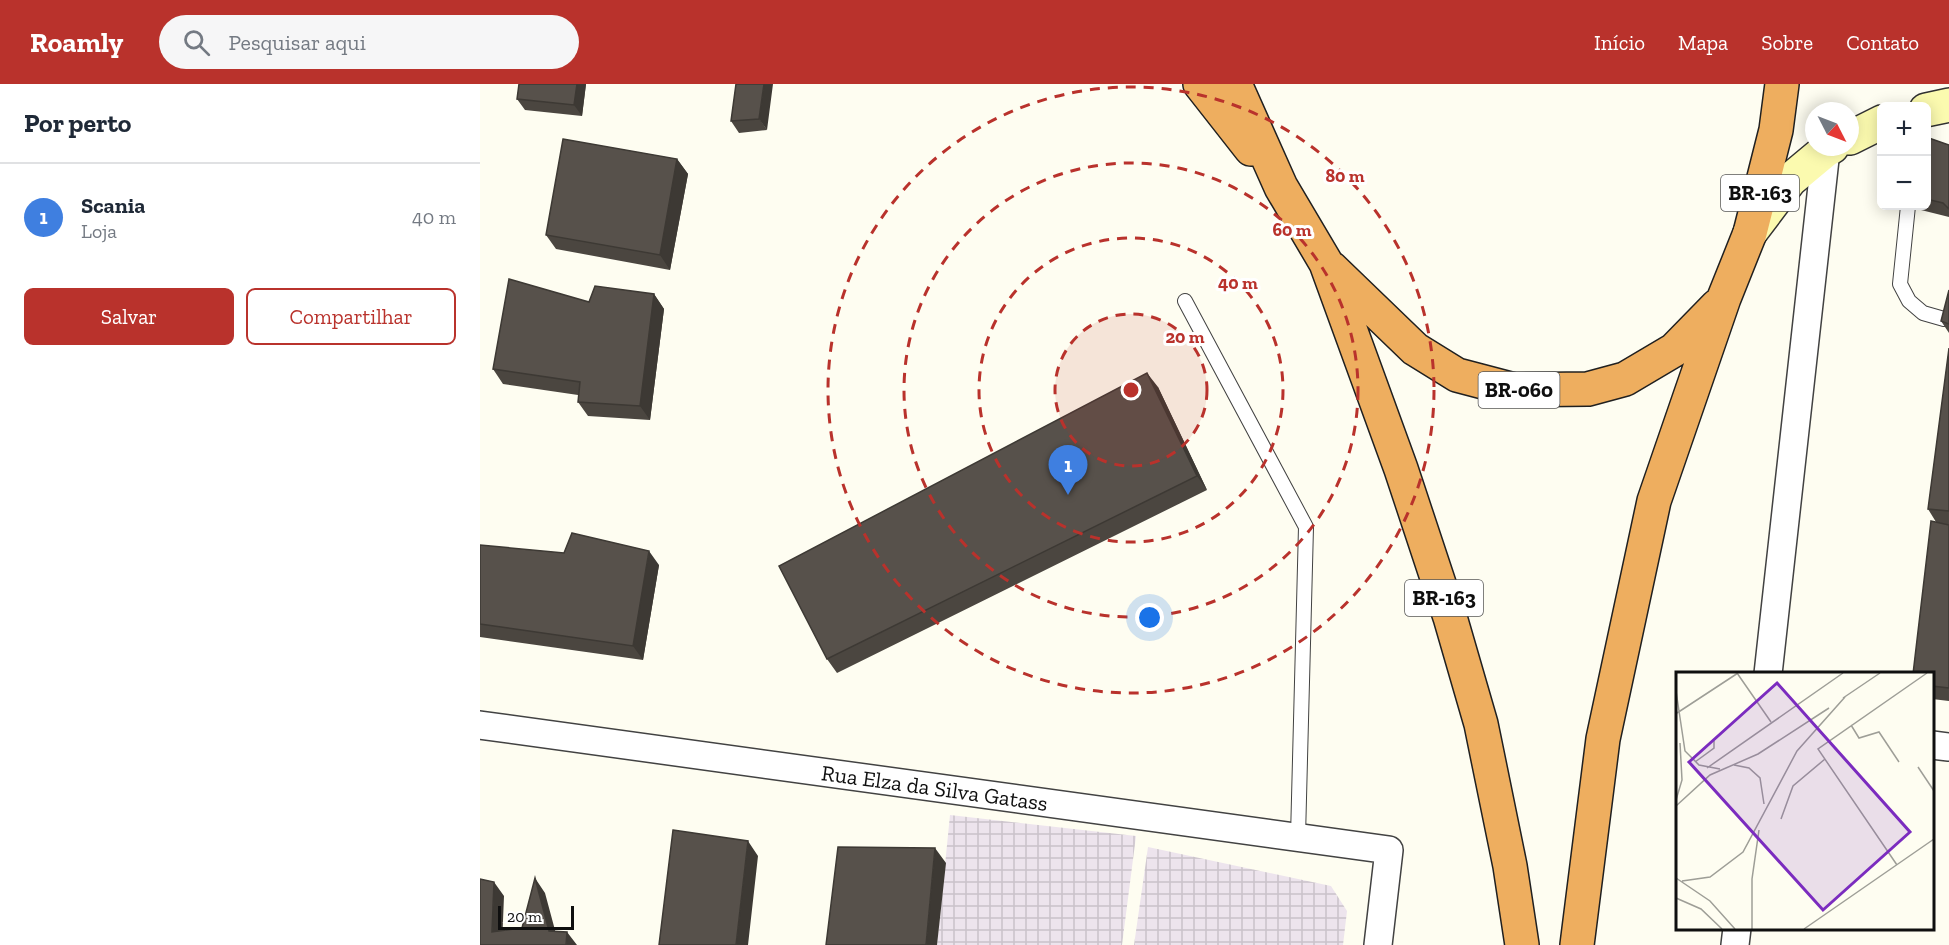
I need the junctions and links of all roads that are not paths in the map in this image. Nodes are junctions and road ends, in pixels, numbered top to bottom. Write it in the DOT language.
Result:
graph roads {
  1 [pos="1200,84"];
  2 [pos="1235,84"];
  3 [pos="1782,84"];
  4 [pos="1949,105"];
  5 [pos="1931,109"];
  6 [pos="1877,124"];
  7 [pos="1859,133"];
  8 [pos="1822,156"];
  9 [pos="1835,156"];
  10 [pos="1281,187"];
  11 [pos="1908,210"];
  12 [pos="1750,233"];
  13 [pos="1326,263"];
  14 [pos="1724,298"];
  15 [pos="1185,301"];
  16 [pos="1944,319"];
  17 [pos="1768,672"];
  18 [pos="480,724"];
  19 [pos="1934,745"];
  20 [pos="1949,747"];
  21 [pos="1298,837"];
  22 [pos="1737,930"];
  23 [pos="1378,945"];
  24 [pos="1522,945"];
  25 [pos="1577,945"];
  26 [pos="1735,945"];
  1 -- 10 [label="highway, BR-163"];
  2 -- 10 [label="highway"];
  3 -- 12 [label="highway, BR-163"];
  4 -- 5 [label="street"];
  6 -- 7 [label="street"];
  8 -- 12 [label="street"];
  9 -- 17 [label="street"];
  10 -- 13 [label="highway, BR-163"];
  11 -- 16 [label="lane"];
  12 -- 14 [label="highway, BR-163"];
  13 -- 14 [label="highway, BR-060"];
  13 -- 24 [label="highway, BR-163"];
  14 -- 25 [label="highway, BR-163"];
  15 -- 21 [label="lane"];
  18 -- 21 [label="street, Rua Elza da Silva Gatass"];
  19 -- 20 [label="street"];
  21 -- 23 [label="street, Rua Elza da Silva Gatass"];
  22 -- 26 [label="street"];
}
